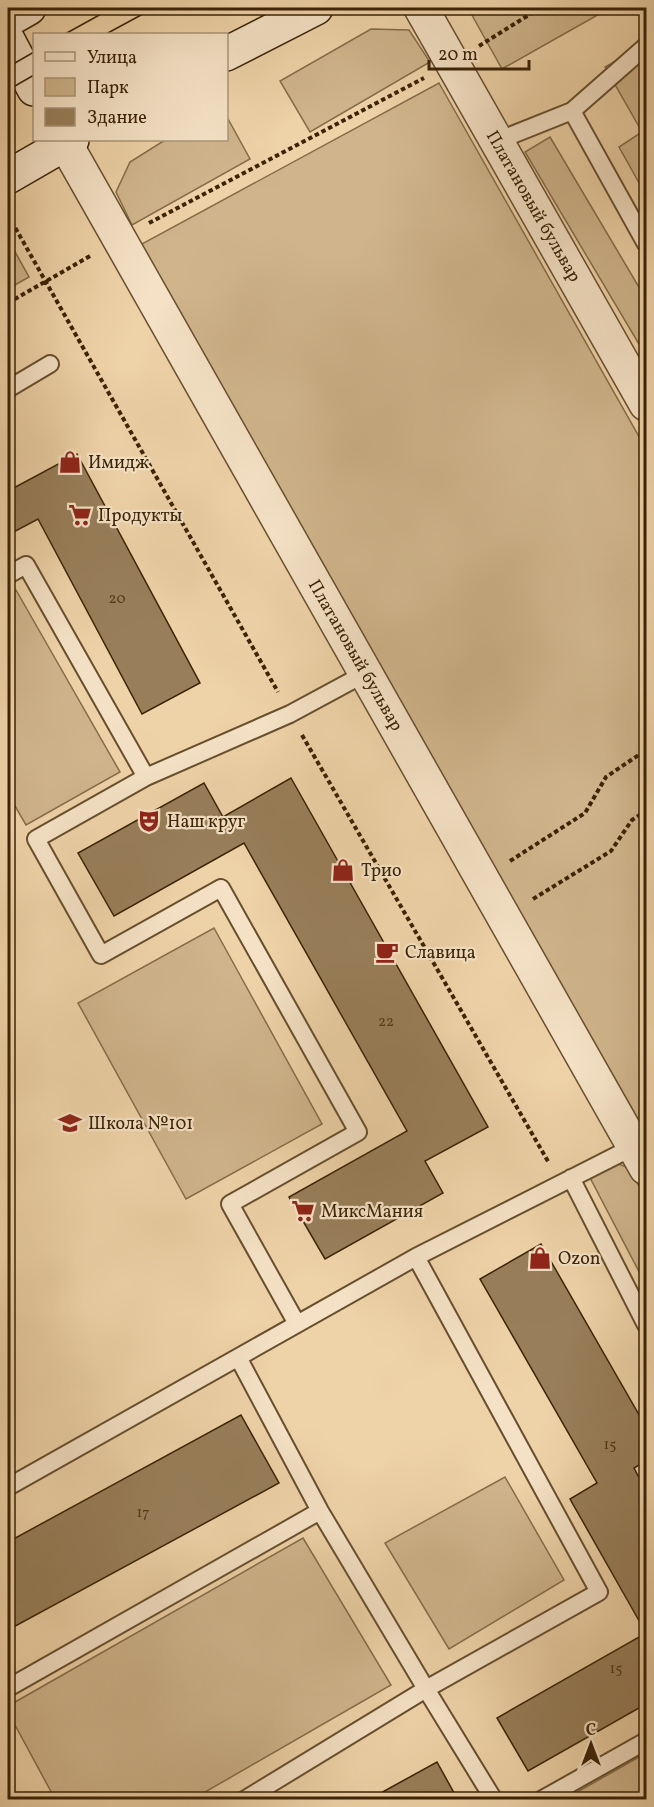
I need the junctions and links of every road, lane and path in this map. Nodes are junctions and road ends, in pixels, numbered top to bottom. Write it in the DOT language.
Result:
graph roads {
  1 [pos="29,8"];
  2 [pos="316,8"];
  3 [pos="421,8"];
  4 [pos="540,8"];
  5 [pos="8,20"];
  6 [pos="8,40"];
  7 [pos="646,46"];
  8 [pos="228,53"];
  9 [pos="452,63"];
  10 [pos="33,87"];
  11 [pos="572,111"];
  12 [pos="66,141"];
  13 [pos="497,141"];
  14 [pos="8,177"];
  15 [pos="119,239"];
  16 [pos="646,244"];
  17 [pos="8,303"];
  18 [pos="50,364"];
  19 [pos="8,390"];
  20 [pos="643,390"];
  21 [pos="8,575"];
  22 [pos="366,673"];
  23 [pos="646,750"];
  24 [pos="146,777"];
  25 [pos="646,811"];
  26 [pos="482,878"];
  27 [pos="504,917"];
  28 [pos="641,1157"];
  29 [pos="571,1178"];
  30 [pos="416,1257"];
  31 [pos="296,1322"];
  32 [pos="646,1325"];
  33 [pos="239,1359"];
  34 [pos="8,1487"];
  35 [pos="320,1511"];
  36 [pos="8,1688"];
  37 [pos="426,1689"];
  38 [pos="646,1741"];
  39 [pos="244,1800"];
  40 [pos="494,1800"];
  41 [pos="541,1800"];
  1 -- 5 [label="street"];
  2 -- 8 [label="street"];
  3 -- 9 [label="street, Платановый бульвар"];
  4 -- 9 [label="path"];
  6 -- 10 [label="street"];
  7 -- 11 [label="lane"];
  9 -- 13 [label="street, Платановый бульвар"];
  9 -- 15 [label="path"];
  11 -- 13 [label="lane"];
  11 -- 16 [label="lane"];
  12 -- 14 [label="street"];
  12 -- 15 [label="street, Платановый бульвар"];
  13 -- 20 [label="street, Платановый бульвар"];
  15 -- 17 [label="path"];
  15 -- 22 [label="street, Платановый бульвар"];
  18 -- 19 [label="lane"];
  21 -- 24 [label="lane"];
  22 -- 24 [label="lane"];
  22 -- 26 [label="street, Платановый бульвар"];
  23 -- 26 [label="path"];
  24 -- 31 [label="lane"];
  25 -- 27 [label="path"];
  26 -- 27 [label="street, Платановый бульвар"];
  27 -- 28 [label="street, Платановый бульвар"];
  28 -- 29 [label="lane"];
  29 -- 30 [label="lane"];
  29 -- 32 [label="lane"];
  30 -- 31 [label="lane"];
  30 -- 37 [label="lane"];
  31 -- 33 [label="lane"];
  33 -- 34 [label="lane"];
  33 -- 35 [label="lane"];
  35 -- 36 [label="lane"];
  35 -- 37 [label="lane"];
  37 -- 39 [label="lane"];
  37 -- 40 [label="lane"];
  38 -- 41 [label="lane"];
}
